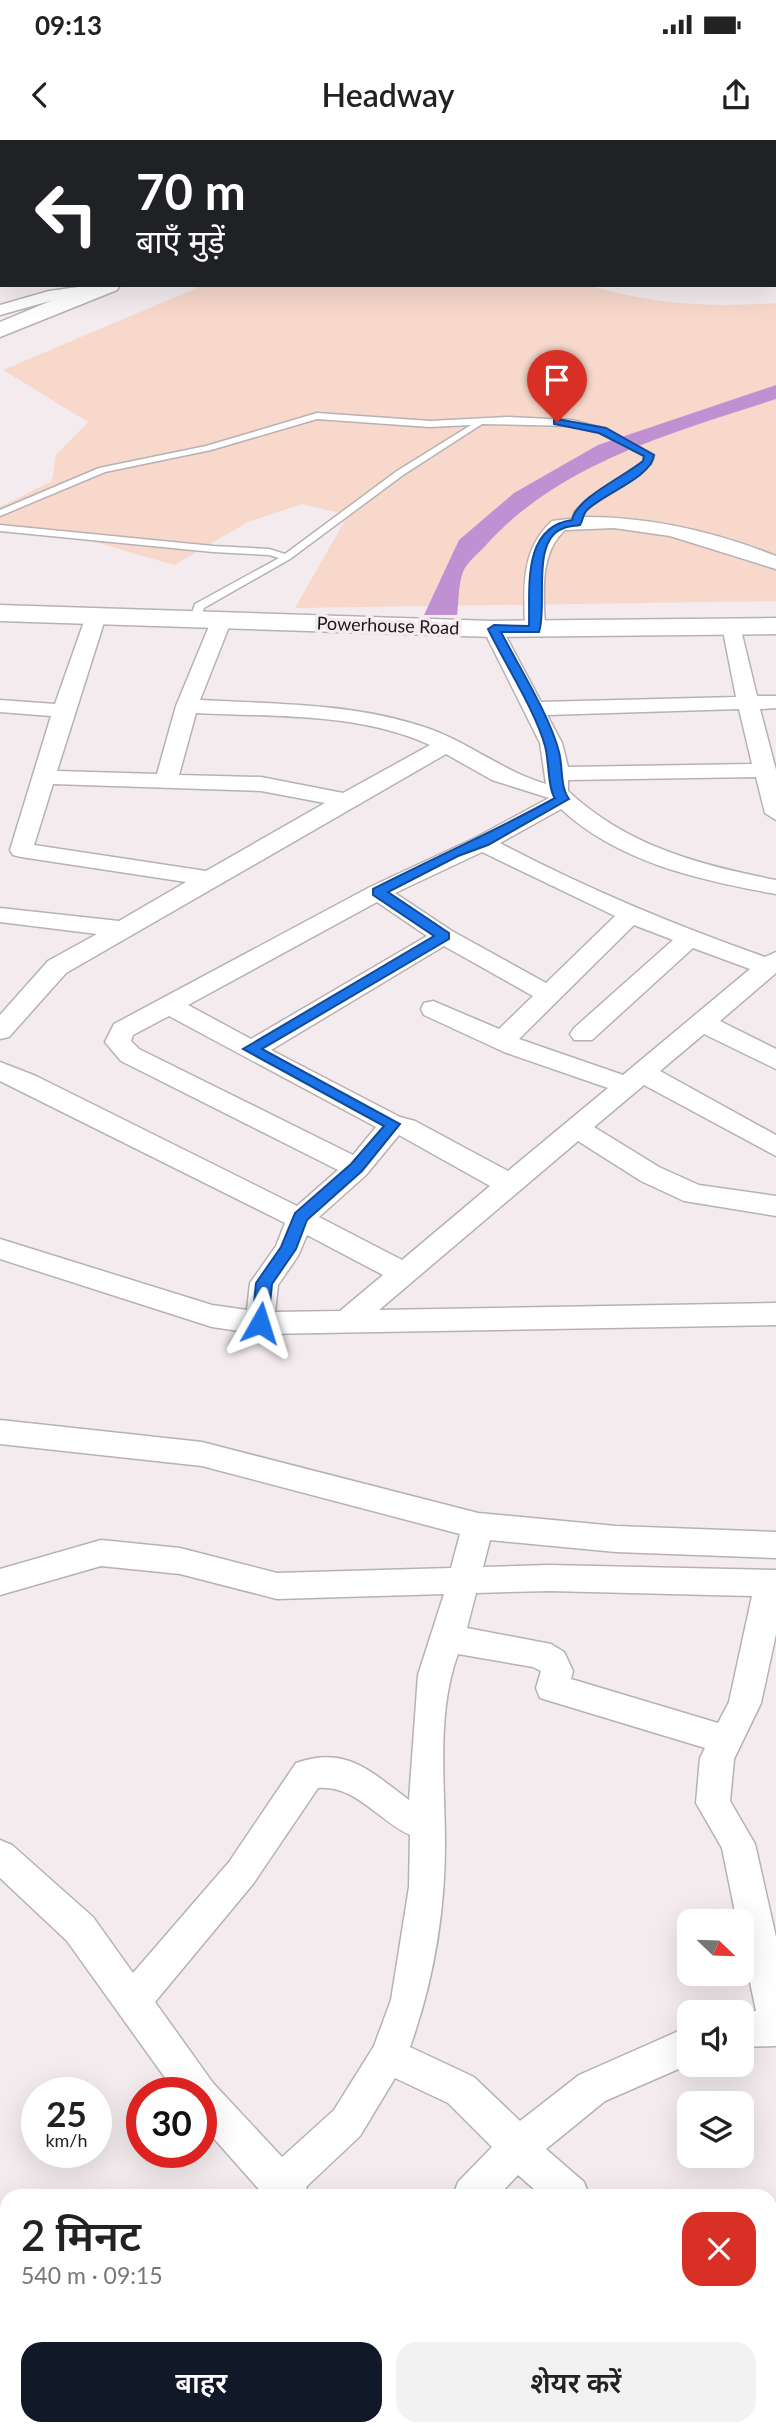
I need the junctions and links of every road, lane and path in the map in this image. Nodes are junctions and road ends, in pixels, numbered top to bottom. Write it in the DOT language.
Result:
graph roads {
  1 [pos="105,287"];
  2 [pos="0,310"];
  3 [pos="0,330"];
  4 [pos="481,422"];
  5 [pos="0,513"];
  6 [pos="576,523"];
  7 [pos="0,528"];
  8 [pos="287,557"];
  9 [pos="776,563"];
  10 [pos="0,613"];
  11 [pos="96,615"];
  12 [pos="208,619"];
  13 [pos="732,626"];
  14 [pos="776,626"];
  15 [pos="487,628"];
  16 [pos="535,629"];
  17 [pos="747,701"];
  18 [pos="776,702"];
  19 [pos="0,706"];
  20 [pos="187,706"];
  21 [pos="531,709"];
  22 [pos="64,711"];
  23 [pos="447,746"];
  24 [pos="768,766"];
  25 [pos="44,777"];
  26 [pos="166,781"];
  27 [pos="559,789"];
  28 [pos="346,800"];
  29 [pos="776,813"];
  30 [pos="483,843"];
  31 [pos="10,849"];
  32 [pos="211,879"];
  33 [pos="776,887"];
  34 [pos="378,892"];
  35 [pos="631,914"];
  36 [pos="0,915"];
  37 [pos="122,929"];
  38 [pos="444,936"];
  39 [pos="689,939"];
  40 [pos="772,963"];
  41 [pos="549,995"];
  42 [pos="169,1005"];
  43 [pos="433,1009"];
  44 [pos="702,1022"];
  45 [pos="0,1031"];
  46 [pos="583,1034"];
  47 [pos="502,1041"];
  48 [pos="251,1049"];
  49 [pos="776,1060"];
  50 [pos="0,1071"];
  51 [pos="634,1079"];
  52 [pos="393,1124"];
  53 [pos="576,1128"];
  54 [pos="776,1147"];
  55 [pos="357,1168"];
  56 [pos="509,1184"];
  57 [pos="776,1206"];
  58 [pos="301,1217"];
  59 [pos="0,1249"];
  60 [pos="404,1273"];
  61 [pos="776,1314"];
  62 [pos="346,1322"];
  63 [pos="260,1323"];
  64 [pos="0,1432"];
  65 [pos="478,1526"];
  66 [pos="774,1563"];
  67 [pos="0,1581"];
  68 [pos="464,1582"];
  69 [pos="769,1631"];
  70 [pos="448,1639"];
  71 [pos="726,1740"];
  72 [pos="427,1826"];
  73 [pos="0,1856"];
  74 [pos="132,2002"];
  75 [pos="776,2018"];
  76 [pos="776,2028"];
  77 [pos="754,2029"];
  78 [pos="677,2051"];
  79 [pos="388,2056"];
  80 [pos="187,2077"];
  81 [pos="217,2114"];
  82 [pos="517,2148"];
  83 [pos="285,2189"];
  84 [pos="287,2189"];
  85 [pos="479,2189"];
  86 [pos="562,2189"];
  1 -- 2 [label="street"];
  1 -- 3 [label="main road"];
  4 -- 5 [label="lane"];
  4 -- 6 [label="lane"];
  4 -- 8 [label="lane"];
  6 -- 9 [label="street"];
  6 -- 16 [label="street"];
  7 -- 8 [label="lane"];
  8 -- 12 [label="lane"];
  10 -- 11 [label="main road, Powerhouse Road"];
  11 -- 12 [label="main road, Powerhouse Road"];
  11 -- 22 [label="street"];
  12 -- 15 [label="main road, Powerhouse Road"];
  12 -- 20 [label="street"];
  13 -- 14 [label="main road, Powerhouse Road"];
  13 -- 16 [label="main road, Powerhouse Road"];
  13 -- 17 [label="street"];
  15 -- 16 [label="main road, Powerhouse Road"];
  15 -- 21 [label="street"];
  17 -- 18 [label="street"];
  17 -- 21 [label="street"];
  17 -- 24 [label="street"];
  19 -- 22 [label="street"];
  20 -- 23 [label="street"];
  20 -- 26 [label="street"];
  21 -- 27 [label="street"];
  22 -- 25 [label="street"];
  23 -- 27 [label="street"];
  23 -- 28 [label="street"];
  24 -- 27 [label="street"];
  24 -- 29 [label="street"];
  25 -- 26 [label="street"];
  25 -- 31 [label="street"];
  26 -- 28 [label="street"];
  27 -- 30 [label="street"];
  27 -- 33 [label="street"];
  28 -- 32 [label="street"];
  30 -- 34 [label="street"];
  30 -- 35 [label="street"];
  31 -- 32 [label="street"];
  32 -- 37 [label="street"];
  34 -- 38 [label="street"];
  34 -- 42 [label="street"];
  35 -- 39 [label="street"];
  35 -- 41 [label="street"];
  36 -- 37 [label="street"];
  37 -- 45 [label="street"];
  38 -- 41 [label="street"];
  38 -- 48 [label="street"];
  39 -- 40 [label="street"];
  39 -- 46 [label="street"];
  40 -- 44 [label="street"];
  41 -- 47 [label="street"];
  42 -- 48 [label="street"];
  42 -- 55 [label="street"];
  43 -- 47 [label="street"];
  44 -- 49 [label="street"];
  44 -- 51 [label="street"];
  47 -- 51 [label="street"];
  48 -- 52 [label="street"];
  50 -- 58 [label="street"];
  51 -- 53 [label="street"];
  51 -- 54 [label="street"];
  52 -- 55 [label="street"];
  52 -- 56 [label="street"];
  53 -- 56 [label="street"];
  53 -- 57 [label="street"];
  55 -- 58 [label="street"];
  56 -- 60 [label="street"];
  58 -- 60 [label="street"];
  58 -- 63 [label="street"];
  59 -- 63 [label="street"];
  60 -- 62 [label="street"];
  61 -- 62 [label="street"];
  62 -- 63 [label="street"];
  64 -- 65 [label="street"];
  65 -- 66 [label="street"];
  65 -- 68 [label="street"];
  66 -- 68 [label="street"];
  66 -- 69 [label="street"];
  67 -- 68 [label="street"];
  68 -- 70 [label="street"];
  69 -- 71 [label="street"];
  70 -- 71 [label="street"];
  70 -- 72 [label="street"];
  71 -- 75 [label="street"];
  72 -- 74 [label="street"];
  72 -- 79 [label="street"];
  73 -- 74 [label="street"];
  74 -- 80 [label="street"];
  76 -- 77 [label="street"];
  78 -- 82 [label="street"];
  79 -- 82 [label="street"];
  79 -- 84 [label="street"];
  81 -- 83 [label="street"];
  82 -- 85 [label="street"];
  82 -- 86 [label="street"];
}
